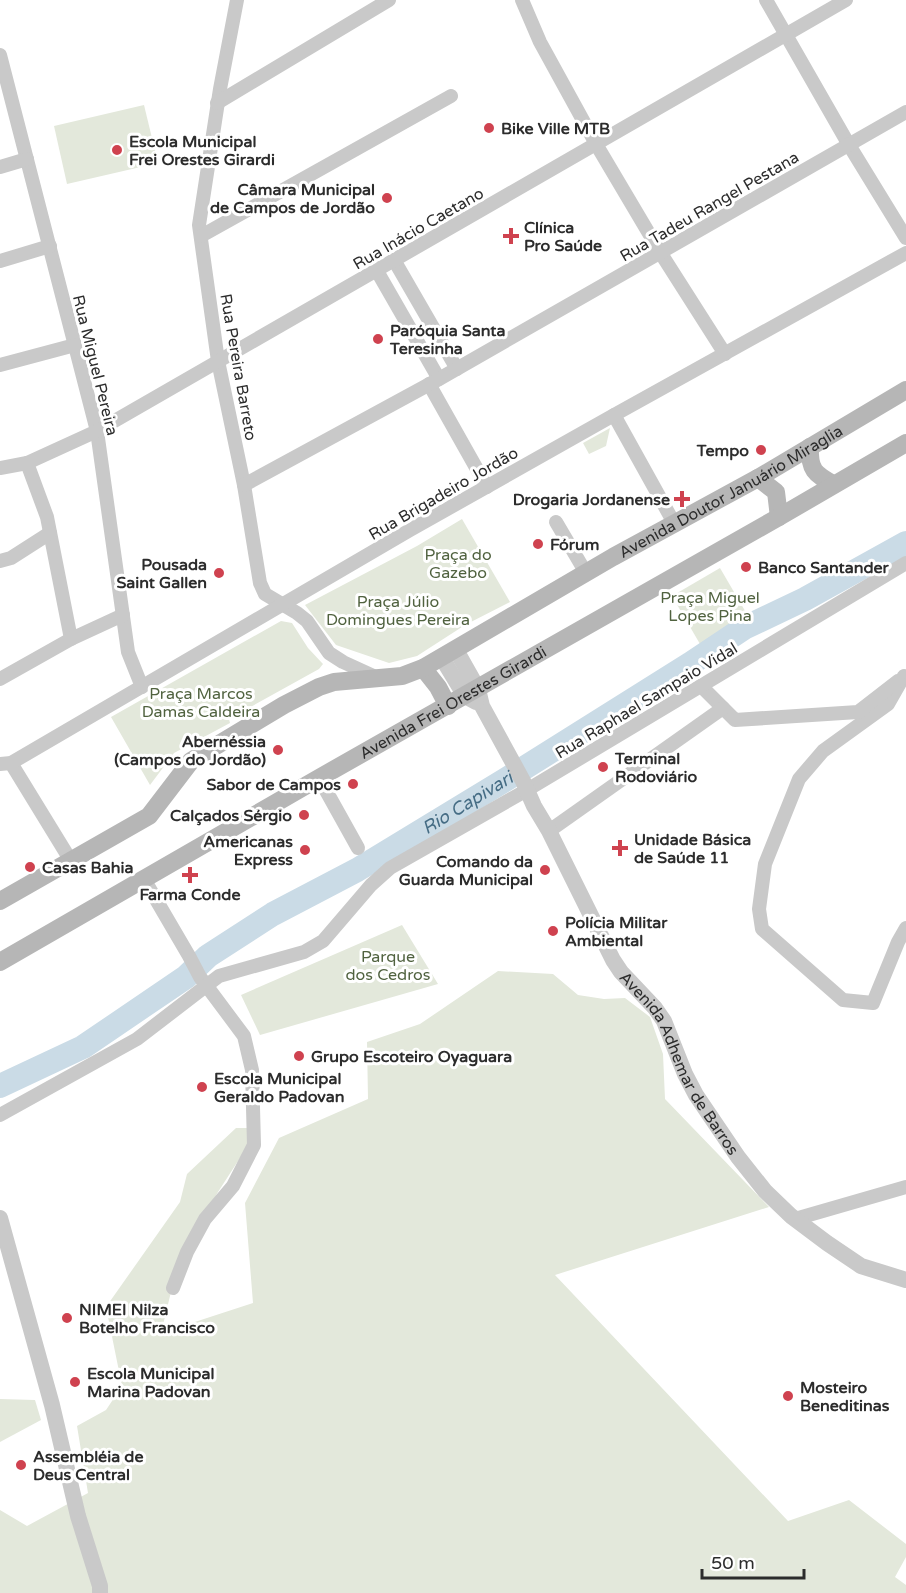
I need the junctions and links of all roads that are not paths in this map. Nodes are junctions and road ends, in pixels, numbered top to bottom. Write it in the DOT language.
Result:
graph roads {
  1 [pos="237,0"];
  2 [pos="389,0"];
  3 [pos="522,0"];
  4 [pos="766,0"];
  5 [pos="846,0"];
  6 [pos="785,35"];
  7 [pos="1,64"];
  8 [pos="451,96"];
  9 [pos="218,103"];
  10 [pos="906,112"];
  11 [pos="596,144"];
  12 [pos="849,145"];
  13 [pos="27,159"];
  14 [pos="0,167"];
  15 [pos="201,236"];
  16 [pos="906,238"];
  17 [pos="50,246"];
  18 [pos="660,252"];
  19 [pos="906,253"];
  20 [pos="394,260"];
  21 [pos="0,261"];
  22 [pos="377,271"];
  23 [pos="75,345"];
  24 [pos="725,354"];
  25 [pos="218,361"];
  26 [pos="0,365"];
  27 [pos="457,369"];
  28 [pos="434,381"];
  29 [pos="906,390"];
  30 [pos="614,415"];
  31 [pos="97,431"];
  32 [pos="906,442"];
  33 [pos="810,447"];
  34 [pos="27,463"];
  35 [pos="0,468"];
  36 [pos="758,478"];
  37 [pos="833,484"];
  38 [pos="244,485"];
  39 [pos="487,487"];
  40 [pos="779,517"];
  41 [pos="556,522"];
  42 [pos="674,523"];
  43 [pos="50,533"];
  44 [pos="0,561"];
  45 [pos="906,563"];
  46 [pos="586,573"];
  47 [pos="283,604"];
  48 [pos="123,615"];
  49 [pos="71,639"];
  50 [pos="449,654"];
  51 [pos="423,668"];
  52 [pos="905,675"];
  53 [pos="0,679"];
  54 [pos="380,679"];
  55 [pos="700,686"];
  56 [pos="142,687"];
  57 [pos="475,697"];
  58 [pos="448,706"];
  59 [pos="723,708"];
  60 [pos="6,764"];
  61 [pos="319,778"];
  62 [pos="525,785"];
  63 [pos="549,831"];
  64 [pos="358,848"];
  65 [pos="71,861"];
  66 [pos="144,879"];
  67 [pos="0,901"];
  68 [pos="906,928"];
  69 [pos="0,962"];
  70 [pos="203,981"];
  71 [pos="0,1115"];
  72 [pos="906,1187"];
  73 [pos="0,1218"];
  74 [pos="795,1219"];
  75 [pos="906,1280"];
  76 [pos="173,1288"];
  77 [pos="100,1593"];
  1 -- 9 [label="street, Rua Pereira Barreto"];
  2 -- 9 [label="street"];
  3 -- 11 [label="street"];
  4 -- 6 [label="street"];
  5 -- 6 [label="street, Rua Inácio Caetano"];
  6 -- 11 [label="street, Rua Inácio Caetano"];
  6 -- 12 [label="street"];
  7 -- 13 [label="street, Rua Miguel Pereira"];
  8 -- 15 [label="street"];
  9 -- 15 [label="street, Rua Pereira Barreto"];
  10 -- 12 [label="street, Rua Tadeu Rangel Pestana"];
  11 -- 18 [label="street"];
  11 -- 20 [label="street, Rua Inácio Caetano"];
  12 -- 16 [label="street"];
  12 -- 18 [label="street, Rua Tadeu Rangel Pestana"];
  13 -- 14 [label="street"];
  13 -- 17 [label="street, Rua Miguel Pereira"];
  15 -- 25 [label="street, Rua Pereira Barreto"];
  17 -- 21 [label="street"];
  17 -- 23 [label="street, Rua Miguel Pereira"];
  18 -- 24 [label="street"];
  18 -- 27 [label="street, Rua Tadeu Rangel Pestana"];
  19 -- 24 [label="street, Rua Brigadeiro Jordão"];
  20 -- 22 [label="street, Rua Inácio Caetano"];
  20 -- 27 [label="street"];
  22 -- 25 [label="street, Rua Inácio Caetano"];
  22 -- 28 [label="street"];
  23 -- 26 [label="street"];
  23 -- 31 [label="street, Rua Miguel Pereira"];
  24 -- 30 [label="street, Rua Brigadeiro Jordão"];
  25 -- 31 [label="street, Rua Inácio Caetano"];
  25 -- 38 [label="street, Rua Pereira Barreto"];
  27 -- 28 [label="street, Rua Tadeu Rangel Pestana"];
  28 -- 38 [label="street, Rua Tadeu Rangel Pestana"];
  28 -- 39 [label="street"];
  29 -- 33 [label="main road, Avenida Doutor Januário Miraglia"];
  30 -- 39 [label="street, Rua Brigadeiro Jordão"];
  30 -- 42 [label="street"];
  31 -- 34 [label="street, Rua Inácio Caetano"];
  31 -- 48 [label="street, Rua Miguel Pereira"];
  32 -- 37 [label="main road, Avenida Frei Orestes Girardi"];
  33 -- 36 [label="main road, Avenida Doutor Januário Miraglia"];
  33 -- 37 [label="main road"];
  34 -- 35 [label="street, Rua Inácio Caetano"];
  34 -- 43 [label="street"];
  36 -- 40 [label="main road"];
  36 -- 42 [label="main road, Avenida Doutor Januário Miraglia"];
  37 -- 40 [label="main road, Avenida Frei Orestes Girardi"];
  38 -- 47 [label="street, Rua Pereira Barreto"];
  39 -- 47 [label="street, Rua Brigadeiro Jordão"];
  40 -- 57 [label="main road, Avenida Frei Orestes Girardi"];
  41 -- 46 [label="street"];
  42 -- 46 [label="main road, Avenida Doutor Januário Miraglia"];
  43 -- 44 [label="street"];
  43 -- 49 [label="street"];
  45 -- 55 [label="street, Rua Raphael Sampaio Vidal"];
  46 -- 50 [label="main road, Avenida Doutor Januário Miraglia"];
  47 -- 54 [label="street, Rua Pereira Barreto"];
  47 -- 56 [label="street, Rua Brigadeiro Jordão"];
  48 -- 49 [label="street"];
  48 -- 56 [label="street, Rua Miguel Pereira"];
  49 -- 53 [label="street"];
  50 -- 51 [label="main road, Avenida Doutor Januário Miraglia"];
  50 -- 57 [label="street, Avenida Adhemar de Barros"];
  51 -- 54 [label="main road, Avenida Doutor Januário Miraglia"];
  51 -- 58 [label="main road"];
  52 -- 59 [label="street"];
  52 -- 68 [label="street"];
  54 -- 65 [label="main road, Avenida Doutor Januário Miraglia"];
  55 -- 59 [label="street"];
  55 -- 62 [label="street, Rua Raphael Sampaio Vidal"];
  56 -- 60 [label="street, Rua Brigadeiro Jordão"];
  57 -- 58 [label="main road, Avenida Frei Orestes Girardi"];
  57 -- 62 [label="street, Avenida Adhemar de Barros"];
  58 -- 61 [label="main road, Avenida Frei Orestes Girardi"];
  59 -- 63 [label="street"];
  60 -- 65 [label="street"];
  61 -- 64 [label="street"];
  61 -- 66 [label="main road, Avenida Frei Orestes Girardi"];
  62 -- 63 [label="street, Avenida Adhemar de Barros"];
  62 -- 70 [label="street, Rua Raphael Sampaio Vidal"];
  63 -- 74 [label="street, Avenida Adhemar de Barros"];
  65 -- 67 [label="main road, Avenida Doutor Januário Miraglia"];
  66 -- 69 [label="main road, Avenida Frei Orestes Girardi"];
  66 -- 70 [label="street"];
  70 -- 71 [label="street, Rua Raphael Sampaio Vidal"];
  70 -- 76 [label="street"];
  72 -- 74 [label="street"];
  73 -- 77 [label="street"];
  74 -- 75 [label="street, Avenida Adhemar de Barros"];
}
